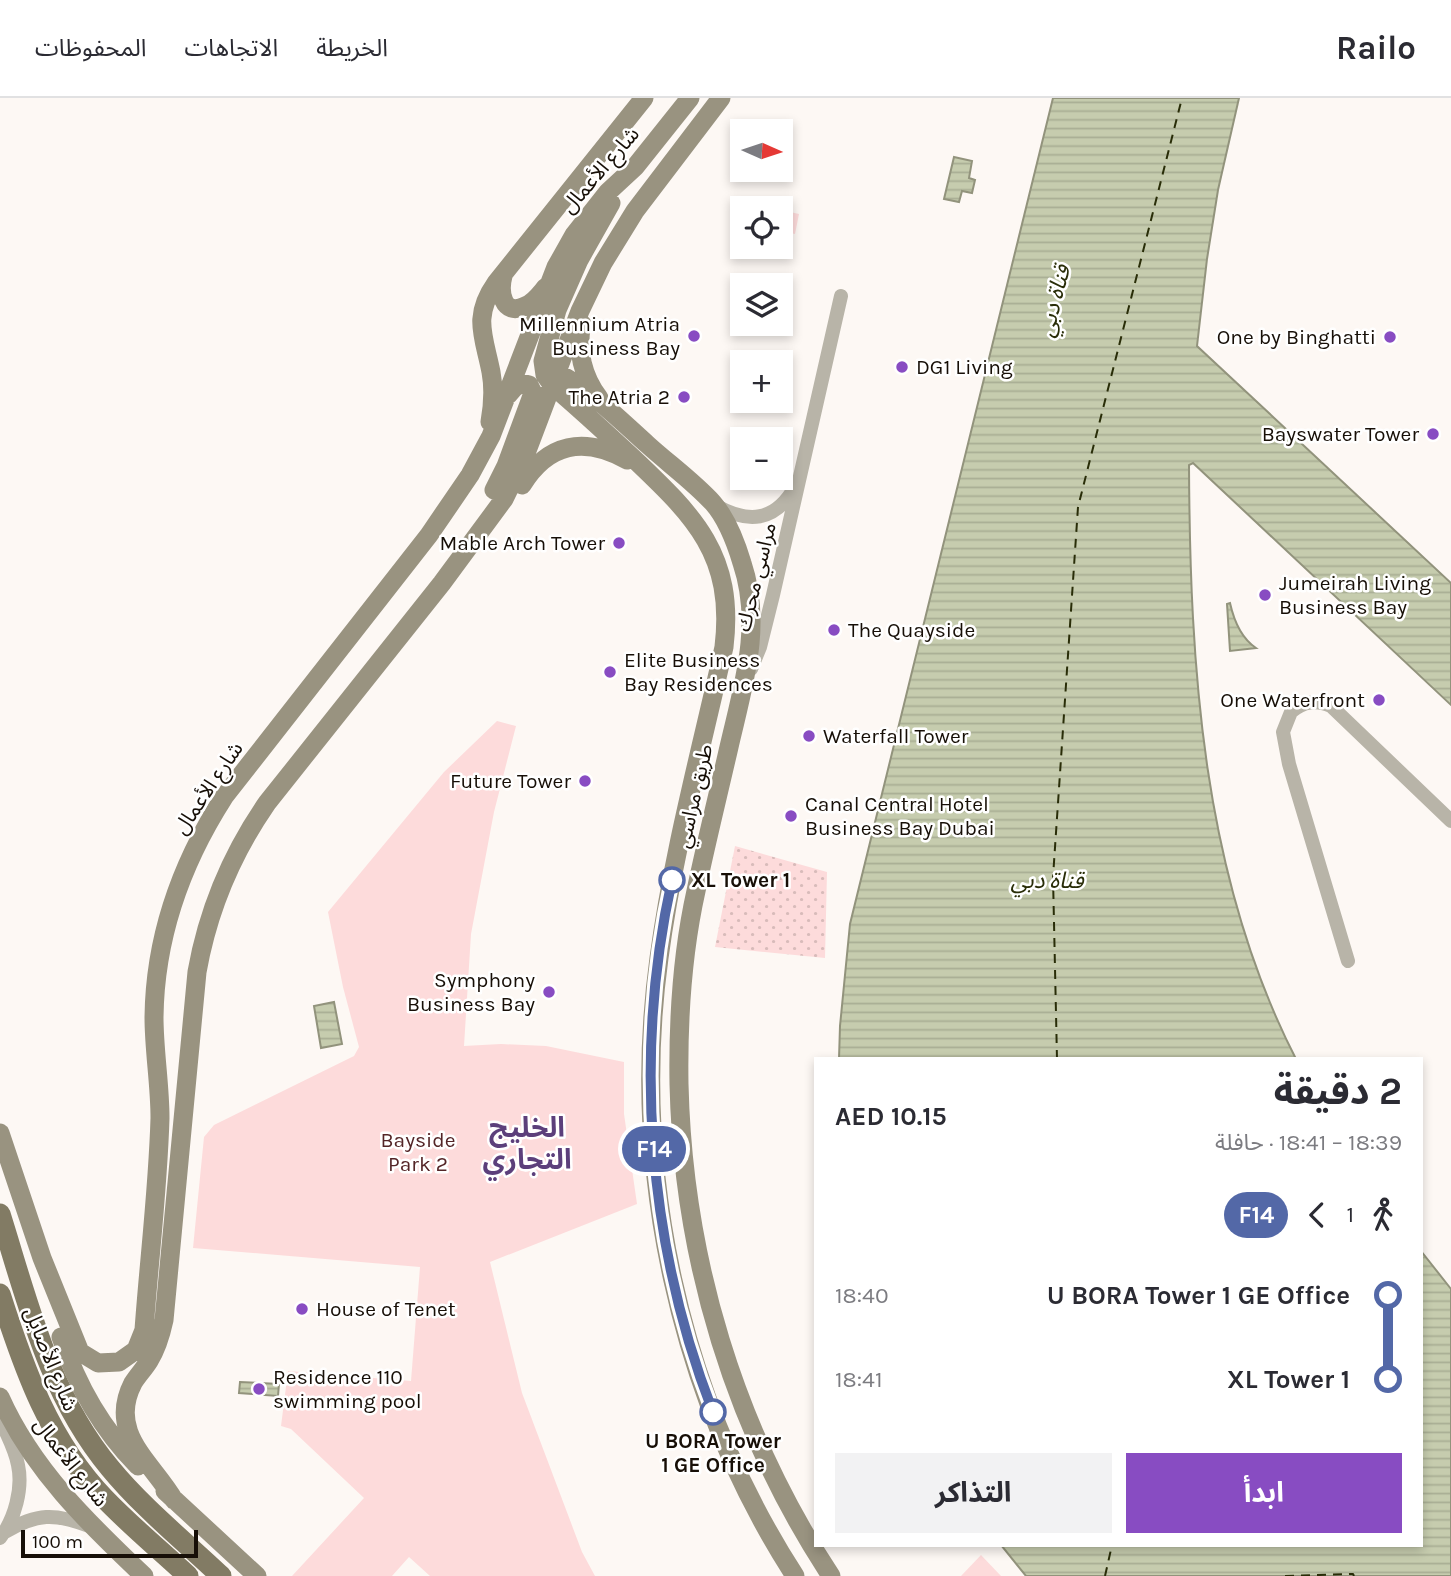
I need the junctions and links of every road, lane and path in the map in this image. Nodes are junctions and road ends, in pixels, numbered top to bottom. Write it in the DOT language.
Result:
graph roads {
  1 [pos="644,98"];
  2 [pos="690,98"];
  3 [pos="721,98"];
  4 [pos="635,167"];
  5 [pos="503,275"];
  6 [pos="549,284"];
  7 [pos="592,284"];
  8 [pos="841,296"];
  9 [pos="517,370"];
  10 [pos="551,376"];
  11 [pos="505,399"];
  12 [pos="608,410"];
  13 [pos="482,454"];
  14 [pos="644,468"];
  15 [pos="801,477"];
  16 [pos="713,504"];
  17 [pos="442,583"];
  18 [pos="399,638"];
  19 [pos="744,684"];
  20 [pos="1451,821"];
  21 [pos="1348,961"];
  22 [pos="0,1133"];
  23 [pos="0,1214"];
  24 [pos="0,1294"];
  25 [pos="71,1348"];
  26 [pos="0,1397"];
  27 [pos="0,1418"];
  28 [pos="22,1451"];
  29 [pos="174,1500"];
  30 [pos="93,1527"];
  31 [pos="2,1535"];
  32 [pos="145,1576"];
  33 [pos="188,1576"];
  34 [pos="221,1576"];
  35 [pos="257,1576"];
  36 [pos="796,1576"];
  37 [pos="831,1576"];
  1 -- 5 [label="street"];
  2 -- 4 [label="street, شارع الأعمال"];
  3 -- 7 [label="street"];
  4 -- 6 [label="street, شارع الأعمال"];
  4 -- 10 [label="street"];
  5 -- 6 [label="street"];
  5 -- 13 [label="street"];
  6 -- 9 [label="street, شارع الأعمال"];
  7 -- 10 [label="street"];
  7 -- 12 [label="street"];
  8 -- 15 [label="street, مراسي محرك"];
  9 -- 10 [label="street"];
  9 -- 11 [label="street, شارع الأعمال"];
  10 -- 12 [label="street, طريق مراسي"];
  10 -- 14 [label="street, طريق مراسي"];
  10 -- 17 [label="street"];
  11 -- 13 [label="street, شارع الأعمال"];
  11 -- 18 [label="street"];
  12 -- 16 [label="street, طريق مراسي"];
  13 -- 25 [label="street, شارع الأعمال"];
  14 -- 17 [label="street"];
  14 -- 36 [label="street, طريق مراسي"];
  15 -- 16 [label="street, مراسي محرك"];
  15 -- 19 [label="street, مراسي محرك"];
  16 -- 19 [label="street, طريق مراسي"];
  17 -- 18 [label="street"];
  18 -- 29 [label="street"];
  19 -- 37 [label="street, طريق مراسي"];
  20 -- 21 [label="street"];
  22 -- 25 [label="street"];
  23 -- 34 [label="main road, شارع الأصايل"];
  24 -- 33 [label="main road, شارع الأصايل"];
  25 -- 29 [label="street"];
  26 -- 28 [label="street, شارع الأعمال"];
  27 -- 28 [label="street"];
  28 -- 30 [label="street, شارع الأعمال"];
  28 -- 31 [label="street"];
  29 -- 35 [label="street"];
  30 -- 31 [label="street"];
  30 -- 32 [label="street, شارع الأعمال"];
}
